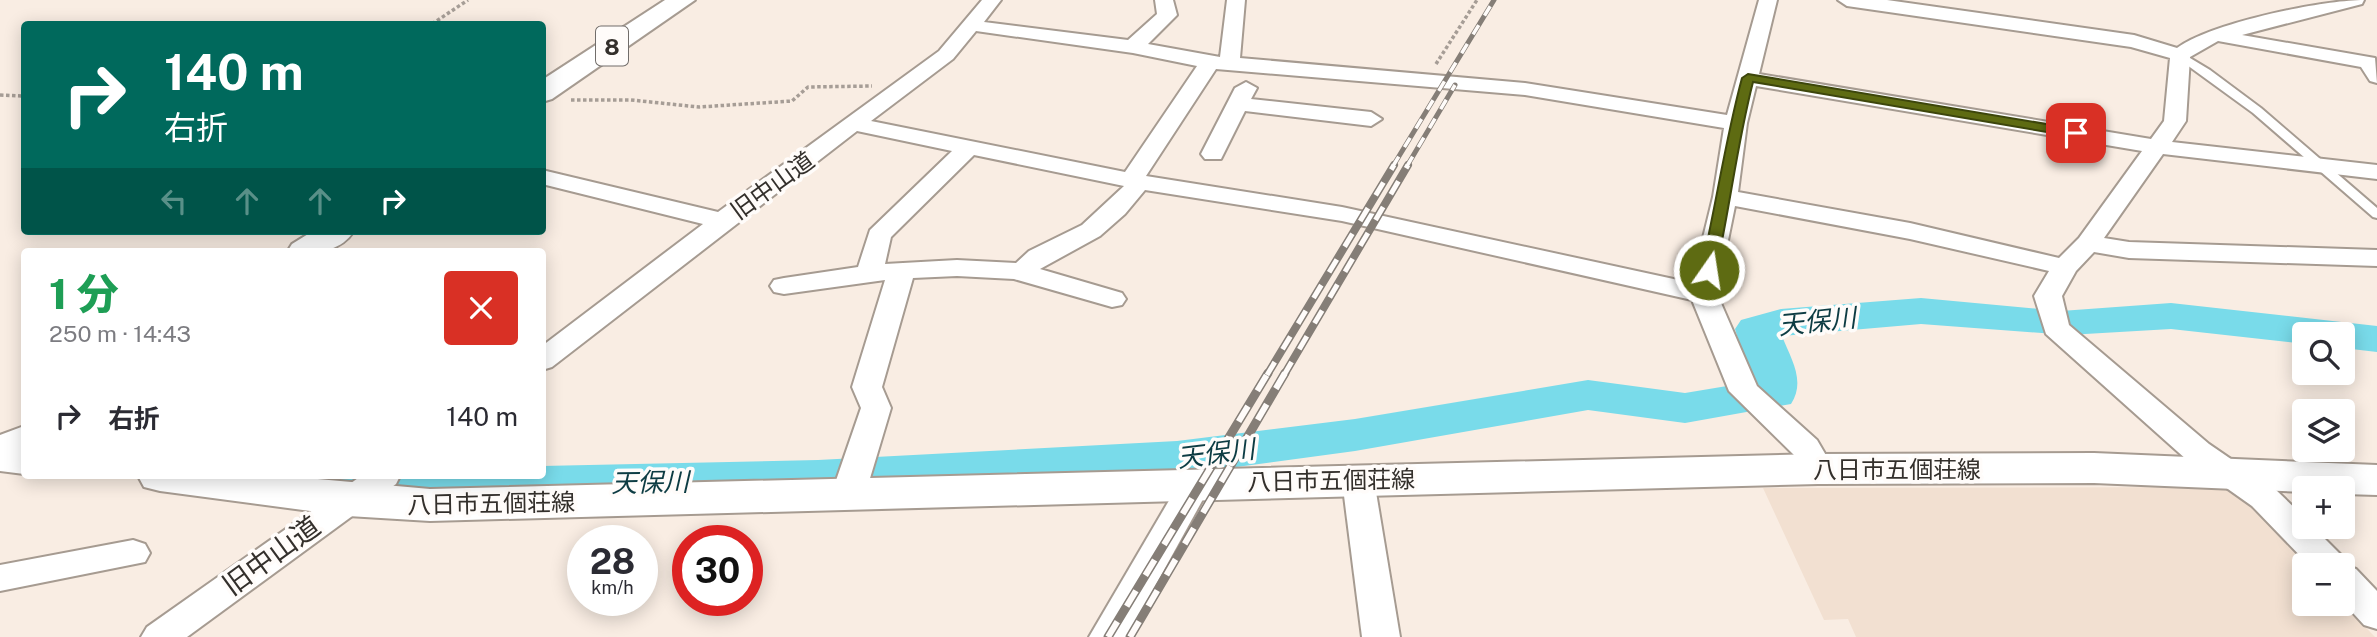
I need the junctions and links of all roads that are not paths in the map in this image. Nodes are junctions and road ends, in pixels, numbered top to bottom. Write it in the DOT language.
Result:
graph roads {
  1 [pos="682,0"];
  2 [pos="992,0"];
  3 [pos="1164,0"];
  4 [pos="1236,0"];
  5 [pos="1768,0"];
  6 [pos="1847,0"];
  7 [pos="2355,0"];
  8 [pos="973,25"];
  9 [pos="2214,37"];
  10 [pos="1133,47"];
  11 [pos="2180,55"];
  12 [pos="1220,63"];
  13 [pos="1256,67"];
  14 [pos="2374,67"];
  15 [pos="1748,78"];
  16 [pos="555,96"];
  17 [pos="1239,104"];
  18 [pos="1371,119"];
  19 [pos="1736,123"];
  20 [pos="854,124"];
  21 [pos="2158,147"];
  22 [pos="968,148"];
  23 [pos="1213,153"];
  24 [pos="2321,166"];
  25 [pos="2377,172"];
  26 [pos="546,178"];
  27 [pos="1135,181"];
  28 [pos="1725,197"];
  29 [pos="2377,214"];
  30 [pos="722,221"];
  31 [pos="331,235"];
  32 [pos="2088,243"];
  33 [pos="311,248"];
  34 [pos="2377,258"];
  35 [pos="2065,267"];
  36 [pos="901,272"];
  37 [pos="1022,273"];
  38 [pos="869,275"];
  39 [pos="784,286"];
  40 [pos="1703,294"];
  41 [pos="1112,299"];
  42 [pos="546,358"];
  43 [pos="21,442"];
  44 [pos="0,456"];
  45 [pos="21,459"];
  46 [pos="1818,469"];
  47 [pos="2230,474"];
  48 [pos="212,479"];
  49 [pos="1358,480"];
  50 [pos="2377,480"];
  51 [pos="1196,483"];
  52 [pos="366,488"];
  53 [pos="848,495"];
  54 [pos="134,553"];
  55 [pos="2318,553"];
  56 [pos="0,578"];
  57 [pos="160,637"];
  58 [pos="1108,637"];
  59 [pos="1381,637"];
  1 -- 16 [label="main road, 8"];
  2 -- 8 [label="street, 旧中山道"];
  3 -- 10 [label="street"];
  4 -- 12 [label="street"];
  5 -- 15 [label="street"];
  6 -- 11 [label="street"];
  7 -- 9 [label="street"];
  8 -- 10 [label="street"];
  8 -- 20 [label="street, 旧中山道"];
  9 -- 11 [label="street"];
  9 -- 14 [label="street"];
  10 -- 12 [label="street"];
  11 -- 21 [label="street"];
  11 -- 24 [label="lane"];
  12 -- 13 [label="street"];
  12 -- 27 [label="street"];
  13 -- 17 [label="street"];
  13 -- 19 [label="street"];
  15 -- 19 [label="street"];
  15 -- 21 [label="street"];
  17 -- 18 [label="street"];
  17 -- 23 [label="street"];
  19 -- 28 [label="street"];
  20 -- 22 [label="street"];
  20 -- 30 [label="street, 旧中山道"];
  21 -- 24 [label="street"];
  21 -- 32 [label="street"];
  22 -- 27 [label="street"];
  22 -- 38 [label="street"];
  24 -- 25 [label="street"];
  24 -- 29 [label="lane"];
  26 -- 30 [label="street"];
  27 -- 37 [label="street"];
  27 -- 40 [label="street"];
  28 -- 35 [label="street"];
  28 -- 40 [label="street"];
  30 -- 42 [label="street, 旧中山道"];
  31 -- 33 [label="main road"];
  32 -- 34 [label="street"];
  32 -- 35 [label="street"];
  35 -- 47 [label="street"];
  36 -- 37 [label="street"];
  36 -- 38 [label="street"];
  36 -- 53 [label="street"];
  37 -- 41 [label="street"];
  38 -- 39 [label="street"];
  40 -- 46 [label="street"];
  43 -- 44 [label="main road"];
  44 -- 45 [label="main road"];
  46 -- 47 [label="main road, 八日市五個荘線"];
  46 -- 49 [label="main road, 八日市五個荘線"];
  47 -- 50 [label="main road, 八日市五個荘線"];
  47 -- 55 [label="street"];
  48 -- 52 [label="main road, 八日市五個荘線"];
  49 -- 51 [label="main road, 八日市五個荘線"];
  49 -- 59 [label="street"];
  51 -- 53 [label="main road, 八日市五個荘線"];
  51 -- 58 [label="street"];
  52 -- 53 [label="main road, 八日市五個荘線"];
  52 -- 57 [label="street, 旧中山道"];
  54 -- 56 [label="street"];
}
